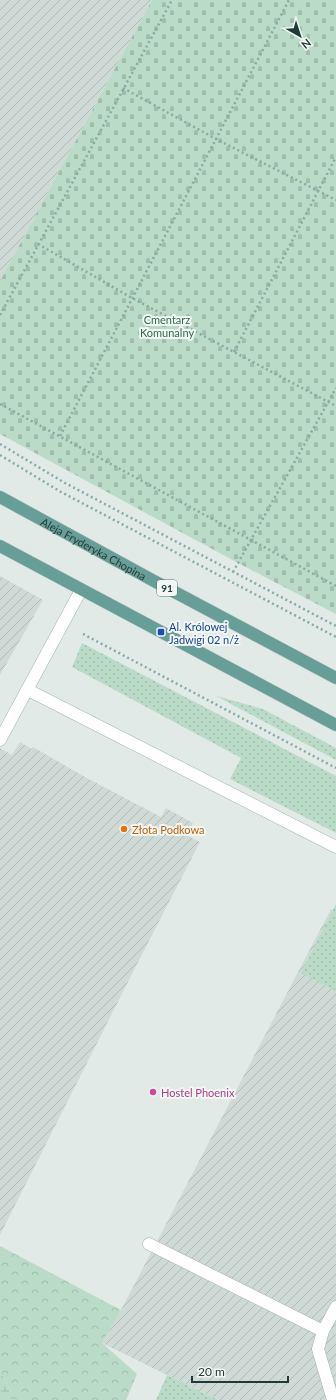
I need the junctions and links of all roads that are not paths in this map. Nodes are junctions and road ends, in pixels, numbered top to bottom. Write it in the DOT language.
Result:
graph roads {
  1 [pos="0,497"];
  2 [pos="0,546"];
  3 [pos="81,590"];
  4 [pos="336,678"];
  5 [pos="28,690"];
  6 [pos="336,725"];
  7 [pos="0,740"];
  8 [pos="336,847"];
  9 [pos="149,1244"];
  10 [pos="336,1307"];
  11 [pos="323,1331"];
  12 [pos="333,1400"];
  1 -- 4 [label="main road, Aleja Fryderyka Chopina / 91"];
  2 -- 3 [label="main road"];
  3 -- 5 [label="lane"];
  3 -- 6 [label="main road"];
  5 -- 7 [label="lane"];
  5 -- 8 [label="lane"];
  9 -- 11 [label="lane"];
  10 -- 11 [label="lane"];
  11 -- 12 [label="lane"];
}
